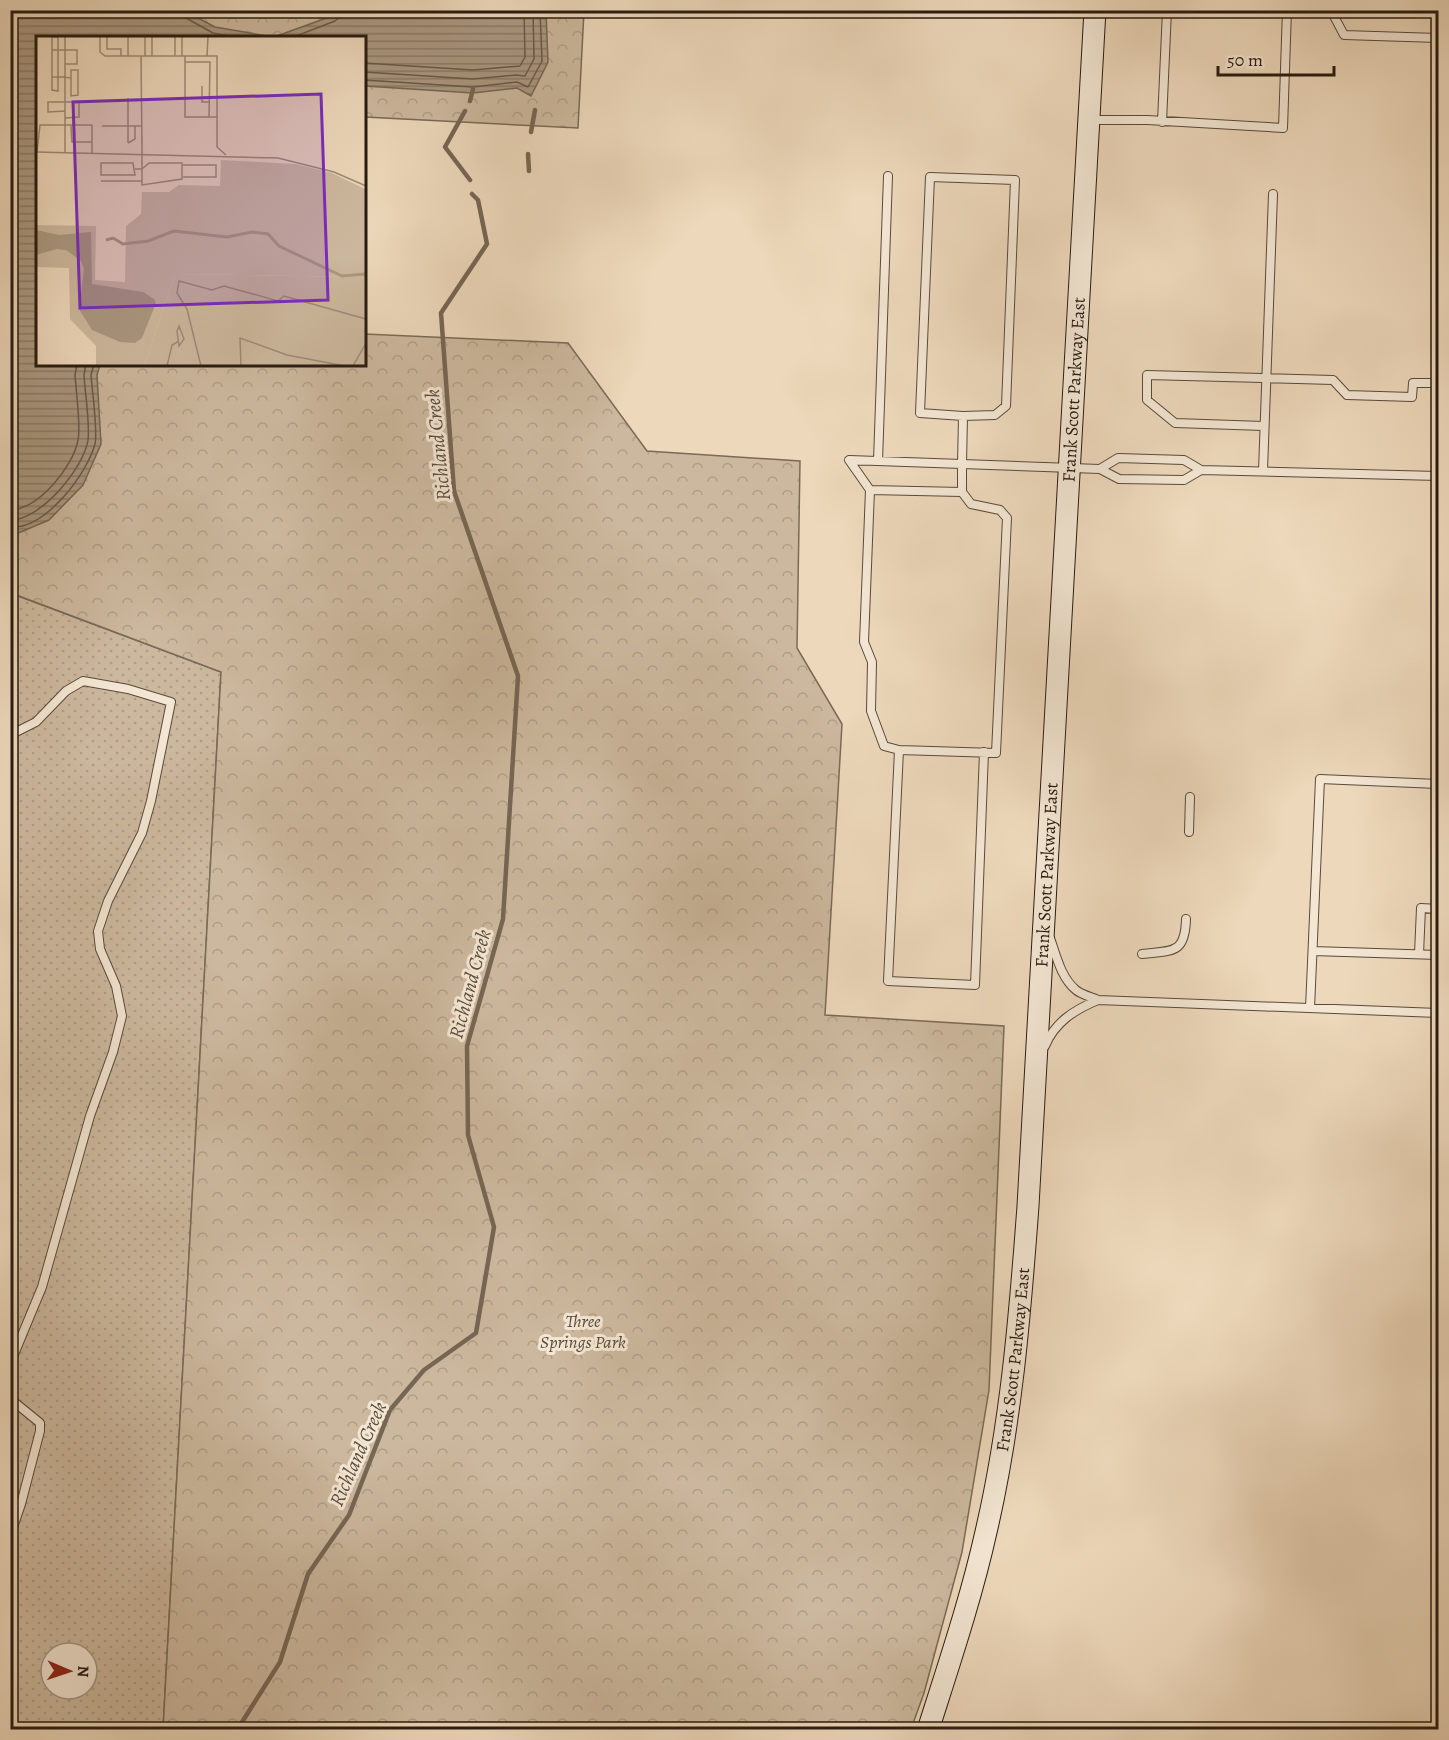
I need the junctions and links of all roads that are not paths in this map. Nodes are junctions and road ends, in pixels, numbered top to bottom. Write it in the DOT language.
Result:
graph roads {
  1 [pos="1095,10"];
  2 [pos="1167,10"];
  3 [pos="1287,10"];
  4 [pos="1335,10"];
  5 [pos="1438,38"];
  6 [pos="1089,120"];
  7 [pos="1162,122"];
  8 [pos="888,176"];
  9 [pos="1273,194"];
  10 [pos="1266,378"];
  11 [pos="1438,383"];
  12 [pos="963,416"];
  13 [pos="1264,426"];
  14 [pos="878,461"];
  15 [pos="962,464"];
  16 [pos="1070,467"];
  17 [pos="1100,469"];
  18 [pos="1201,470"];
  19 [pos="1263,471"];
  20 [pos="1438,476"];
  21 [pos="870,490"];
  22 [pos="962,492"];
  23 [pos="10,735"];
  24 [pos="899,750"];
  25 [pos="984,752"];
  26 [pos="1438,784"];
  27 [pos="1190,797"];
  28 [pos="1189,832"];
  29 [pos="1438,909"];
  30 [pos="1044,919"];
  31 [pos="1186,919"];
  32 [pos="1313,951"];
  33 [pos="1142,954"];
  34 [pos="1419,954"];
  35 [pos="1438,955"];
  36 [pos="1098,1000"];
  37 [pos="1311,1008"];
  38 [pos="1438,1013"];
  39 [pos="1035,1067"];
  40 [pos="10,1364"];
  41 [pos="10,1396"];
  42 [pos="10,1536"];
  43 [pos="928,1730"];
  1 -- 6 [label="main road, Frank Scott Parkway East"];
  2 -- 7 [label="lane"];
  3 -- 7 [label="lane"];
  4 -- 5 [label="lane"];
  6 -- 7 [label="lane"];
  6 -- 16 [label="main road, Frank Scott Parkway East"];
  8 -- 14 [label="lane"];
  9 -- 10 [label="lane"];
  10 -- 11 [label="lane"];
  10 -- 13 [label="lane"];
  10 -- 13 [label="lane"];
  12 -- 12 [label="lane"];
  12 -- 15 [label="lane"];
  13 -- 19 [label="lane"];
  14 -- 15 [label="lane"];
  14 -- 21 [label="lane"];
  15 -- 16 [label="lane"];
  15 -- 22 [label="lane"];
  16 -- 17 [label="lane"];
  16 -- 30 [label="main road, Frank Scott Parkway East"];
  17 -- 18 [label="lane"];
  17 -- 18 [label="lane"];
  18 -- 19 [label="lane"];
  19 -- 20 [label="lane"];
  21 -- 22 [label="lane"];
  21 -- 24 [label="lane"];
  22 -- 25 [label="lane"];
  23 -- 40 [label="lane"];
  24 -- 25 [label="lane"];
  24 -- 25 [label="lane"];
  26 -- 32 [label="lane"];
  27 -- 28 [label="lane"];
  29 -- 34 [label="lane"];
  30 -- 36 [label="lane"];
  30 -- 39 [label="main road, Frank Scott Parkway East"];
  31 -- 33 [label="lane"];
  32 -- 34 [label="lane"];
  32 -- 37 [label="lane"];
  34 -- 35 [label="lane"];
  36 -- 37 [label="lane"];
  36 -- 39 [label="lane"];
  37 -- 38 [label="lane"];
  39 -- 43 [label="main road, Frank Scott Parkway East"];
  41 -- 42 [label="lane"];
}
